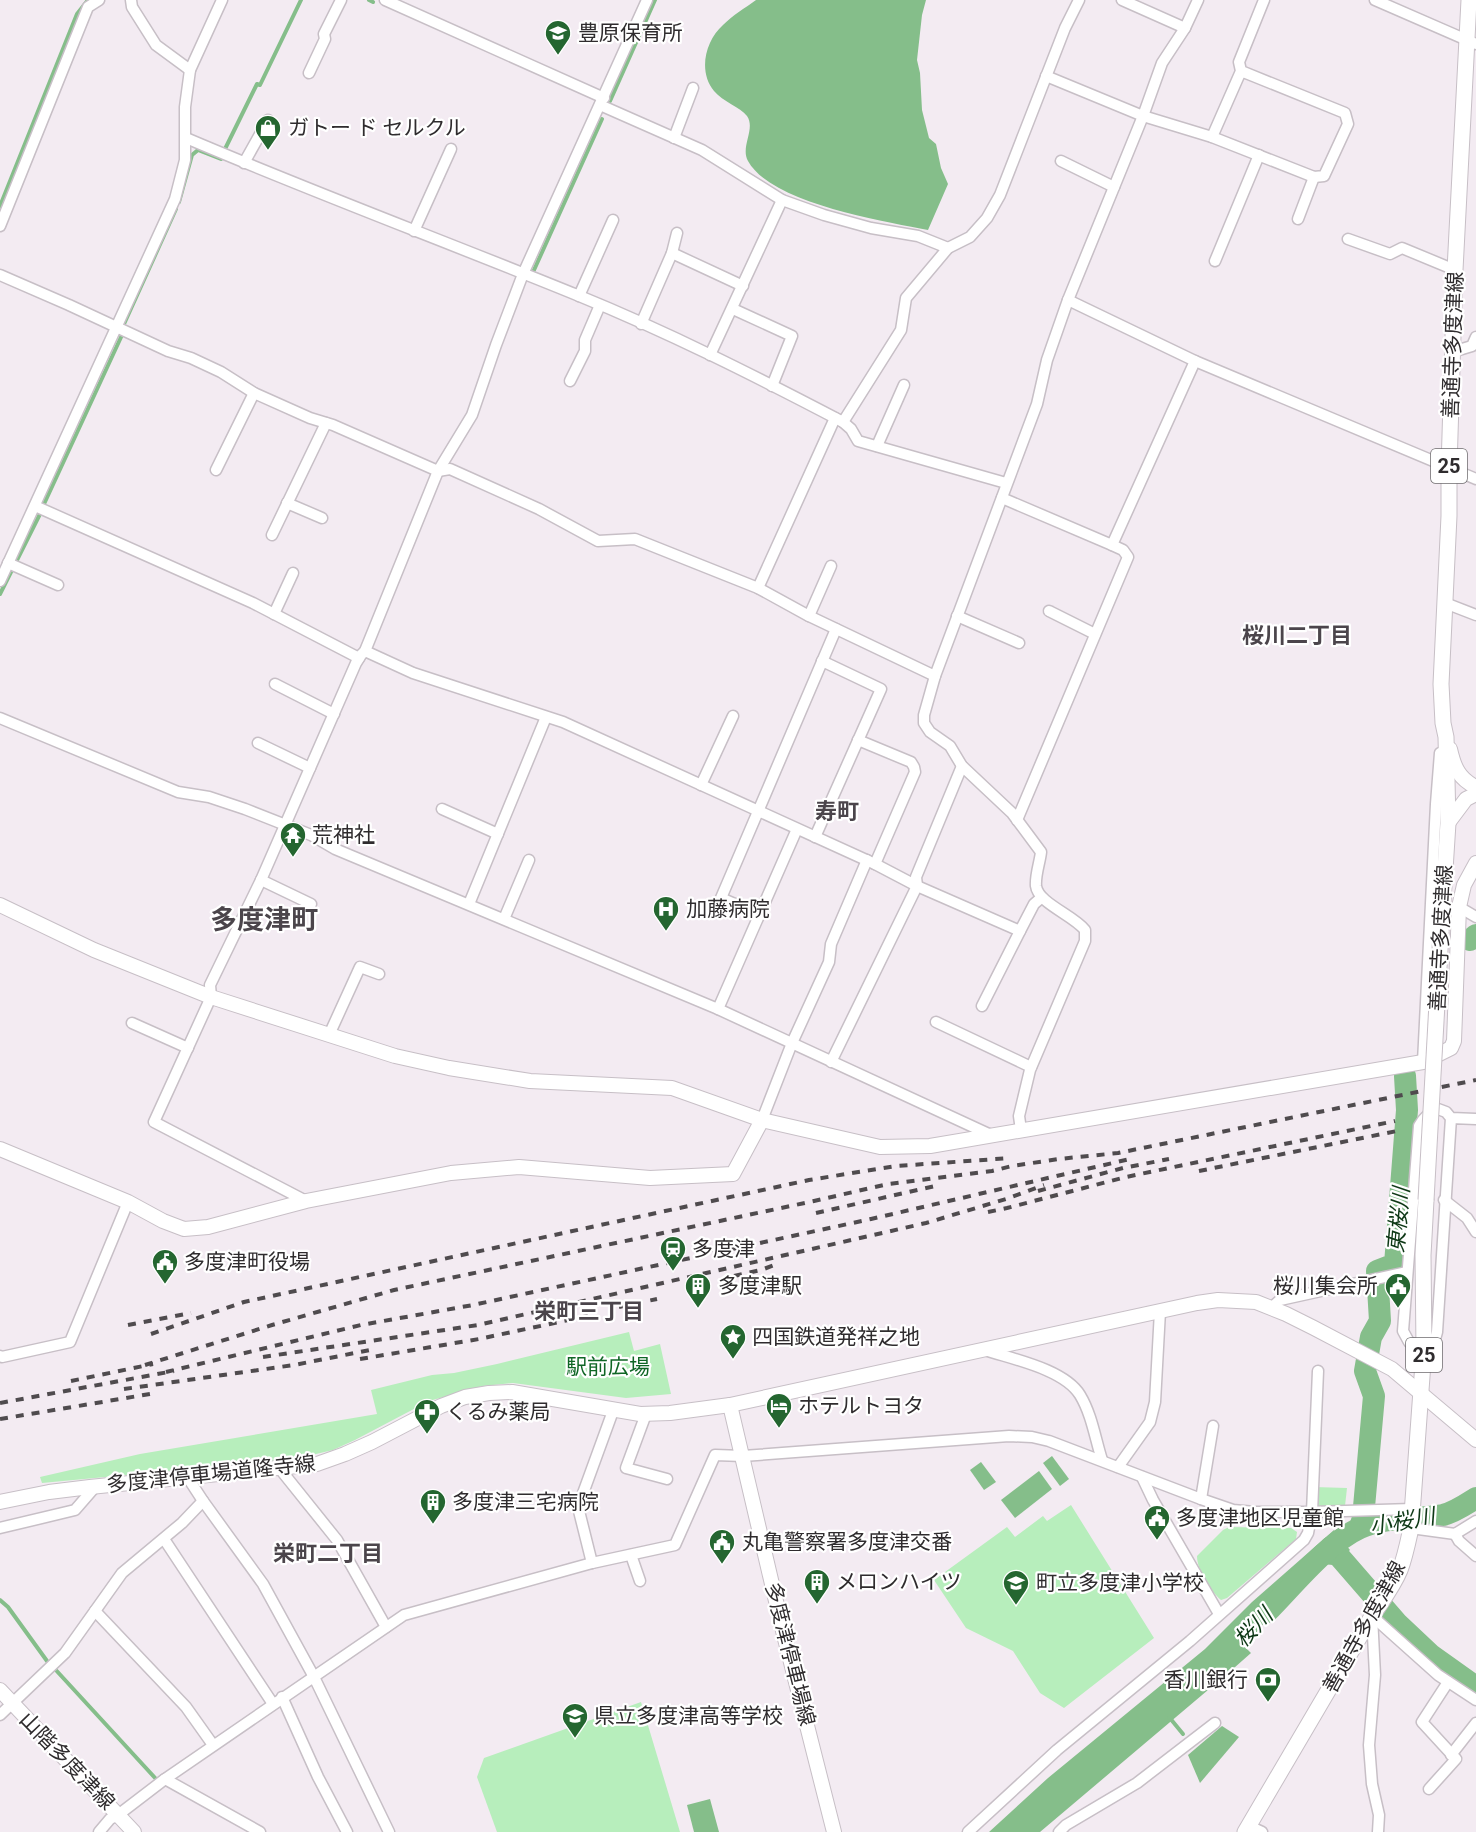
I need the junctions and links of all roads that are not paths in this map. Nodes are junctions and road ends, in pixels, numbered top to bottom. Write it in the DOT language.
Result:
graph roads {
  1 [pos="99,0"];
  2 [pos="131,0"];
  3 [pos="222,0"];
  4 [pos="340,0"];
  5 [pos="385,0"];
  6 [pos="647,0"];
  7 [pos="1079,0"];
  8 [pos="1122,0"];
  9 [pos="1198,0"];
  10 [pos="1264,0"];
  11 [pos="1375,0"];
  12 [pos="1469,0"];
  13 [pos="1185,28"];
  14 [pos="1472,43"];
  15 [pos="190,70"];
  16 [pos="1241,71"];
  17 [pos="309,73"];
  18 [pos="1046,76"];
  19 [pos="693,88"];
  20 [pos="602,102"];
  21 [pos="1143,116"];
  22 [pos="268,120"];
  23 [pos="1212,137"];
  24 [pos="186,138"];
  25 [pos="674,138"];
  26 [pos="451,149"];
  27 [pos="1260,154"];
  28 [pos="1061,161"];
  29 [pos="244,163"];
  30 [pos="1314,177"];
  31 [pos="1114,187"];
  32 [pos="782,200"];
  33 [pos="1298,219"];
  34 [pos="613,220"];
  35 [pos="0,226"];
  36 [pos="414,231"];
  37 [pos="676,232"];
  38 [pos="1348,239"];
  39 [pos="948,248"];
  40 [pos="672,253"];
  41 [pos="1215,261"];
  42 [pos="1455,270"];
  43 [pos="523,274"];
  44 [pos="0,276"];
  45 [pos="743,286"];
  46 [pos="579,296"];
  47 [pos="1068,300"];
  48 [pos="600,305"];
  49 [pos="733,309"];
  50 [pos="641,324"];
  51 [pos="117,328"];
  52 [pos="1475,343"];
  53 [pos="1452,352"];
  54 [pos="710,355"];
  55 [pos="1195,361"];
  56 [pos="570,381"];
  57 [pos="904,385"];
  58 [pos="771,386"];
  59 [pos="254,393"];
  60 [pos="839,420"];
  61 [pos="326,423"];
  62 [pos="877,446"];
  63 [pos="1449,468"];
  64 [pos="216,470"];
  65 [pos="438,471"];
  66 [pos="1476,479"];
  67 [pos="1006,483"];
  68 [pos="1002,498"];
  69 [pos="287,503"];
  70 [pos="35,506"];
  71 [pos="322,518"];
  72 [pos="272,535"];
  73 [pos="1112,544"];
  74 [pos="12,565"];
  75 [pos="831,566"];
  76 [pos="293,573"];
  77 [pos="0,581"];
  78 [pos="58,585"];
  79 [pos="758,588"];
  80 [pos="1445,603"];
  81 [pos="1049,610"];
  82 [pos="274,614"];
  83 [pos="1476,615"];
  84 [pos="809,616"];
  85 [pos="957,616"];
  86 [pos="836,629"];
  87 [pos="1095,634"];
  88 [pos="1019,643"];
  89 [pos="362,654"];
  90 [pos="822,661"];
  91 [pos="934,676"];
  92 [pos="275,684"];
  93 [pos="334,714"];
  94 [pos="733,716"];
  95 [pos="546,717"];
  96 [pos="0,718"];
  97 [pos="1445,730"];
  98 [pos="858,740"];
  99 [pos="258,743"];
  100 [pos="962,766"];
  101 [pos="309,768"];
  102 [pos="701,786"];
  103 [pos="1476,787"];
  104 [pos="1476,794"];
  105 [pos="442,809"];
  106 [pos="758,811"];
  107 [pos="1017,820"];
  108 [pos="1448,823"];
  109 [pos="284,825"];
  110 [pos="797,829"];
  111 [pos="498,834"];
  112 [pos="815,837"];
  113 [pos="529,860"];
  114 [pos="871,862"];
  115 [pos="1476,863"];
  116 [pos="261,880"];
  117 [pos="917,886"];
  118 [pos="1041,898"];
  119 [pos="0,904"];
  120 [pos="311,904"];
  121 [pos="469,904"];
  122 [pos="1459,907"];
  123 [pos="760,915"];
  124 [pos="1476,917"];
  125 [pos="504,919"];
  126 [pos="1020,931"];
  127 [pos="379,974"];
  128 [pos="211,997"];
  129 [pos="982,1006"];
  130 [pos="718,1009"];
  131 [pos="936,1022"];
  132 [pos="132,1023"];
  133 [pos="329,1035"];
  134 [pos="792,1043"];
  135 [pos="188,1048"];
  136 [pos="831,1062"];
  137 [pos="1423,1062"];
  138 [pos="1031,1067"];
  139 [pos="1451,1118"];
  140 [pos="1476,1119"];
  141 [pos="762,1120"];
  142 [pos="1021,1130"];
  143 [pos="993,1136"];
  144 [pos="0,1149"];
  145 [pos="1444,1200"];
  146 [pos="306,1201"];
  147 [pos="128,1202"];
  148 [pos="1476,1232"];
  149 [pos="1407,1272"];
  150 [pos="1271,1308"];
  151 [pos="1160,1311"];
  152 [pos="1424,1349"];
  153 [pos="983,1350"];
  154 [pos="0,1356"];
  155 [pos="1318,1371"];
  156 [pos="1420,1393"];
  157 [pos="730,1405"];
  158 [pos="613,1411"];
  159 [pos="646,1414"];
  160 [pos="1213,1426"];
  161 [pos="1476,1440"];
  162 [pos="743,1456"];
  163 [pos="1102,1460"];
  164 [pos="1118,1467"];
  165 [pos="280,1469"];
  166 [pos="1142,1477"];
  167 [pos="188,1478"];
  168 [pos="667,1479"];
  169 [pos="95,1487"];
  170 [pos="1201,1499"];
  171 [pos="202,1501"];
  172 [pos="0,1502"];
  173 [pos="1412,1510"];
  174 [pos="1312,1512"];
  175 [pos="1476,1521"];
  176 [pos="0,1528"];
  177 [pos="1411,1528"];
  178 [pos="1455,1534"];
  179 [pos="164,1539"];
  180 [pos="631,1555"];
  181 [pos="1476,1556"];
  182 [pos="592,1563"];
  183 [pos="640,1581"];
  184 [pos="95,1611"];
  185 [pos="1219,1614"];
  186 [pos="1372,1616"];
  187 [pos="386,1626"];
  188 [pos="314,1677"];
  189 [pos="1448,1682"];
  190 [pos="0,1690"];
  191 [pos="1476,1700"];
  192 [pos="278,1701"];
  193 [pos="11,1703"];
  194 [pos="0,1715"];
  195 [pos="1215,1723"];
  196 [pos="1476,1723"];
  197 [pos="213,1745"];
  198 [pos="1451,1755"];
  199 [pos="165,1779"];
  200 [pos="1429,1789"];
  201 [pos="118,1815"];
  202 [pos="1252,1830"];
  203 [pos="99,1832"];
  204 [pos="134,1832"];
  205 [pos="260,1832"];
  206 [pos="347,1832"];
  207 [pos="389,1832"];
  208 [pos="834,1832"];
  209 [pos="968,1832"];
  210 [pos="1059,1832"];
  211 [pos="1378,1832"];
  1 -- 35 [label="street"];
  2 -- 15 [label="street"];
  3 -- 15 [label="street"];
  4 -- 17 [label="street"];
  5 -- 20 [label="street"];
  6 -- 20 [label="street"];
  7 -- 18 [label="street"];
  8 -- 13 [label="street"];
  9 -- 13 [label="street"];
  10 -- 16 [label="street"];
  11 -- 14 [label="street"];
  12 -- 14 [label="main road, 善通寺多度津線 / 25"];
  13 -- 21 [label="street"];
  14 -- 42 [label="main road, 善通寺多度津線 / 25"];
  15 -- 24 [label="street"];
  16 -- 23 [label="street"];
  16 -- 30 [label="street"];
  18 -- 21 [label="street"];
  18 -- 39 [label="street"];
  19 -- 25 [label="street"];
  20 -- 25 [label="street"];
  20 -- 43 [label="street"];
  21 -- 23 [label="street"];
  21 -- 31 [label="street"];
  22 -- 29 [label="street"];
  23 -- 27 [label="street"];
  24 -- 29 [label="street"];
  24 -- 51 [label="street"];
  25 -- 32 [label="street"];
  26 -- 36 [label="street"];
  27 -- 30 [label="street"];
  27 -- 41 [label="street"];
  28 -- 31 [label="street"];
  29 -- 36 [label="street"];
  30 -- 33 [label="street"];
  31 -- 47 [label="street"];
  32 -- 39 [label="street"];
  32 -- 45 [label="street"];
  34 -- 46 [label="street"];
  36 -- 43 [label="street"];
  37 -- 40 [label="street"];
  38 -- 42 [label="street"];
  39 -- 60 [label="street"];
  40 -- 45 [label="street"];
  40 -- 50 [label="street"];
  42 -- 53 [label="main road, 善通寺多度津線 / 25"];
  43 -- 46 [label="street"];
  43 -- 65 [label="street"];
  44 -- 51 [label="street"];
  45 -- 49 [label="street"];
  46 -- 48 [label="street"];
  47 -- 55 [label="street"];
  47 -- 67 [label="street"];
  48 -- 50 [label="street"];
  48 -- 56 [label="street"];
  49 -- 54 [label="street"];
  49 -- 58 [label="street"];
  50 -- 54 [label="street"];
  51 -- 59 [label="street"];
  51 -- 70 [label="street"];
  52 -- 53 [label="street"];
  53 -- 63 [label="main road, 善通寺多度津線 / 25"];
  54 -- 58 [label="street"];
  55 -- 63 [label="street"];
  55 -- 73 [label="street"];
  57 -- 62 [label="street"];
  58 -- 60 [label="street"];
  59 -- 61 [label="street"];
  59 -- 64 [label="street"];
  60 -- 62 [label="street"];
  60 -- 79 [label="street"];
  61 -- 65 [label="street"];
  61 -- 69 [label="street"];
  62 -- 67 [label="street"];
  63 -- 66 [label="street"];
  63 -- 80 [label="main road, 善通寺多度津線 / 25"];
  65 -- 79 [label="street"];
  65 -- 89 [label="street"];
  67 -- 68 [label="street"];
  68 -- 73 [label="street"];
  68 -- 85 [label="street"];
  69 -- 71 [label="street"];
  69 -- 72 [label="street"];
  70 -- 74 [label="street"];
  70 -- 82 [label="street"];
  73 -- 87 [label="street"];
  74 -- 77 [label="street"];
  74 -- 78 [label="street"];
  75 -- 84 [label="street"];
  76 -- 82 [label="street"];
  79 -- 84 [label="street"];
  80 -- 83 [label="street"];
  80 -- 97 [label="main road, 善通寺多度津線 / 25"];
  81 -- 87 [label="street"];
  82 -- 89 [label="street"];
  84 -- 86 [label="street"];
  85 -- 88 [label="street"];
  85 -- 91 [label="street"];
  86 -- 90 [label="street"];
  86 -- 91 [label="street"];
  87 -- 107 [label="street"];
  89 -- 93 [label="street"];
  89 -- 95 [label="street"];
  90 -- 98 [label="street"];
  90 -- 106 [label="street"];
  91 -- 100 [label="street"];
  92 -- 93 [label="street"];
  93 -- 101 [label="street"];
  94 -- 102 [label="street"];
  95 -- 102 [label="street"];
  95 -- 111 [label="street"];
  96 -- 109 [label="street"];
  97 -- 103 [label="street"];
  97 -- 108 [label="main road, 善通寺多度津線 / 25"];
  97 -- 137 [label="street"];
  98 -- 112 [label="street"];
  98 -- 114 [label="street"];
  99 -- 101 [label="street"];
  100 -- 107 [label="street"];
  100 -- 117 [label="street"];
  101 -- 109 [label="street"];
  102 -- 106 [label="street"];
  104 -- 108 [label="street"];
  105 -- 111 [label="street"];
  106 -- 110 [label="street"];
  106 -- 123 [label="street"];
  107 -- 118 [label="street"];
  108 -- 152 [label="main road, 善通寺多度津線 / 25, bridge"];
  109 -- 116 [label="street"];
  109 -- 121 [label="street"];
  110 -- 112 [label="street"];
  110 -- 123 [label="street"];
  111 -- 121 [label="street"];
  112 -- 114 [label="street"];
  113 -- 125 [label="street"];
  114 -- 117 [label="street"];
  114 -- 134 [label="street"];
  115 -- 122 [label="street"];
  116 -- 120 [label="street"];
  116 -- 128 [label="street"];
  117 -- 126 [label="street"];
  117 -- 136 [label="street"];
  118 -- 126 [label="street"];
  118 -- 138 [label="street"];
  119 -- 128 [label="street"];
  121 -- 125 [label="street"];
  122 -- 124 [label="street"];
  122 -- 137 [label="street"];
  123 -- 130 [label="street"];
  125 -- 130 [label="street"];
  126 -- 129 [label="street"];
  127 -- 133 [label="street"];
  128 -- 133 [label="street"];
  128 -- 135 [label="street"];
  130 -- 134 [label="street"];
  131 -- 138 [label="street"];
  132 -- 135 [label="street"];
  133 -- 141 [label="street"];
  134 -- 136 [label="street"];
  134 -- 141 [label="street"];
  135 -- 146 [label="street"];
  136 -- 143 [label="street"];
  137 -- 142 [label="street"];
  138 -- 142 [label="street"];
  139 -- 140 [label="street"];
  139 -- 145 [label="street"];
  139 -- 149 [label="street"];
  141 -- 143 [label="street"];
  141 -- 146 [label="street"];
  142 -- 143 [label="street"];
  144 -- 147 [label="street"];
  145 -- 148 [label="street"];
  145 -- 152 [label="street"];
  146 -- 147 [label="street"];
  147 -- 154 [label="street"];
  149 -- 150 [label="street"];
  149 -- 152 [label="street"];
  150 -- 151 [label="street, 多度津停車場道隆寺線"];
  150 -- 156 [label="street, 多度津停車場道隆寺線"];
  151 -- 153 [label="street, 多度津停車場道隆寺線"];
  151 -- 164 [label="street"];
  152 -- 156 [label="main road, 善通寺多度津線 / 25"];
  153 -- 157 [label="street, 多度津停車場道隆寺線"];
  153 -- 163 [label="street"];
  155 -- 174 [label="street"];
  156 -- 161 [label="street, 多度津停車場道隆寺線"];
  156 -- 173 [label="main road, 善通寺多度津線 / 25"];
  157 -- 159 [label="street, 多度津停車場道隆寺線"];
  157 -- 162 [label="street, 多度津停車場線"];
  158 -- 159 [label="street, 多度津停車場道隆寺線"];
  158 -- 165 [label="street, 多度津停車場道隆寺線"];
  158 -- 182 [label="street"];
  159 -- 168 [label="street"];
  160 -- 170 [label="street"];
  162 -- 163 [label="street"];
  162 -- 180 [label="street"];
  162 -- 208 [label="street, 多度津停車場線"];
  163 -- 164 [label="street"];
  164 -- 166 [label="street"];
  165 -- 167 [label="street, 多度津停車場道隆寺線"];
  165 -- 187 [label="street"];
  166 -- 170 [label="street"];
  166 -- 185 [label="street"];
  167 -- 169 [label="street, 多度津停車場道隆寺線"];
  167 -- 171 [label="street"];
  169 -- 172 [label="street, 多度津停車場道隆寺線"];
  169 -- 176 [label="street"];
  170 -- 174 [label="street"];
  171 -- 179 [label="street"];
  171 -- 188 [label="street"];
  173 -- 174 [label="street"];
  173 -- 177 [label="main road, 善通寺多度津線 / 25"];
  174 -- 185 [label="street"];
  175 -- 178 [label="street"];
  177 -- 178 [label="street"];
  177 -- 186 [label="main road, 善通寺多度津線 / 25"];
  178 -- 181 [label="street"];
  179 -- 184 [label="street"];
  179 -- 192 [label="street"];
  180 -- 182 [label="street"];
  180 -- 183 [label="street"];
  182 -- 187 [label="street"];
  184 -- 193 [label="street"];
  184 -- 197 [label="street"];
  185 -- 209 [label="street"];
  186 -- 189 [label="street"];
  186 -- 202 [label="main road, 善通寺多度津線 / 25"];
  186 -- 211 [label="street"];
  187 -- 188 [label="street"];
  188 -- 192 [label="street"];
  188 -- 207 [label="street"];
  189 -- 191 [label="street"];
  189 -- 198 [label="street"];
  190 -- 193 [label="street, 山階多度津線"];
  192 -- 197 [label="street"];
  192 -- 206 [label="street"];
  193 -- 194 [label="street"];
  193 -- 201 [label="street, 山階多度津線"];
  195 -- 210 [label="street"];
  196 -- 198 [label="street"];
  197 -- 199 [label="street"];
  198 -- 200 [label="street"];
  199 -- 201 [label="street"];
  199 -- 205 [label="street"];
  201 -- 203 [label="street"];
  201 -- 204 [label="street, 山階多度津線"];
}
